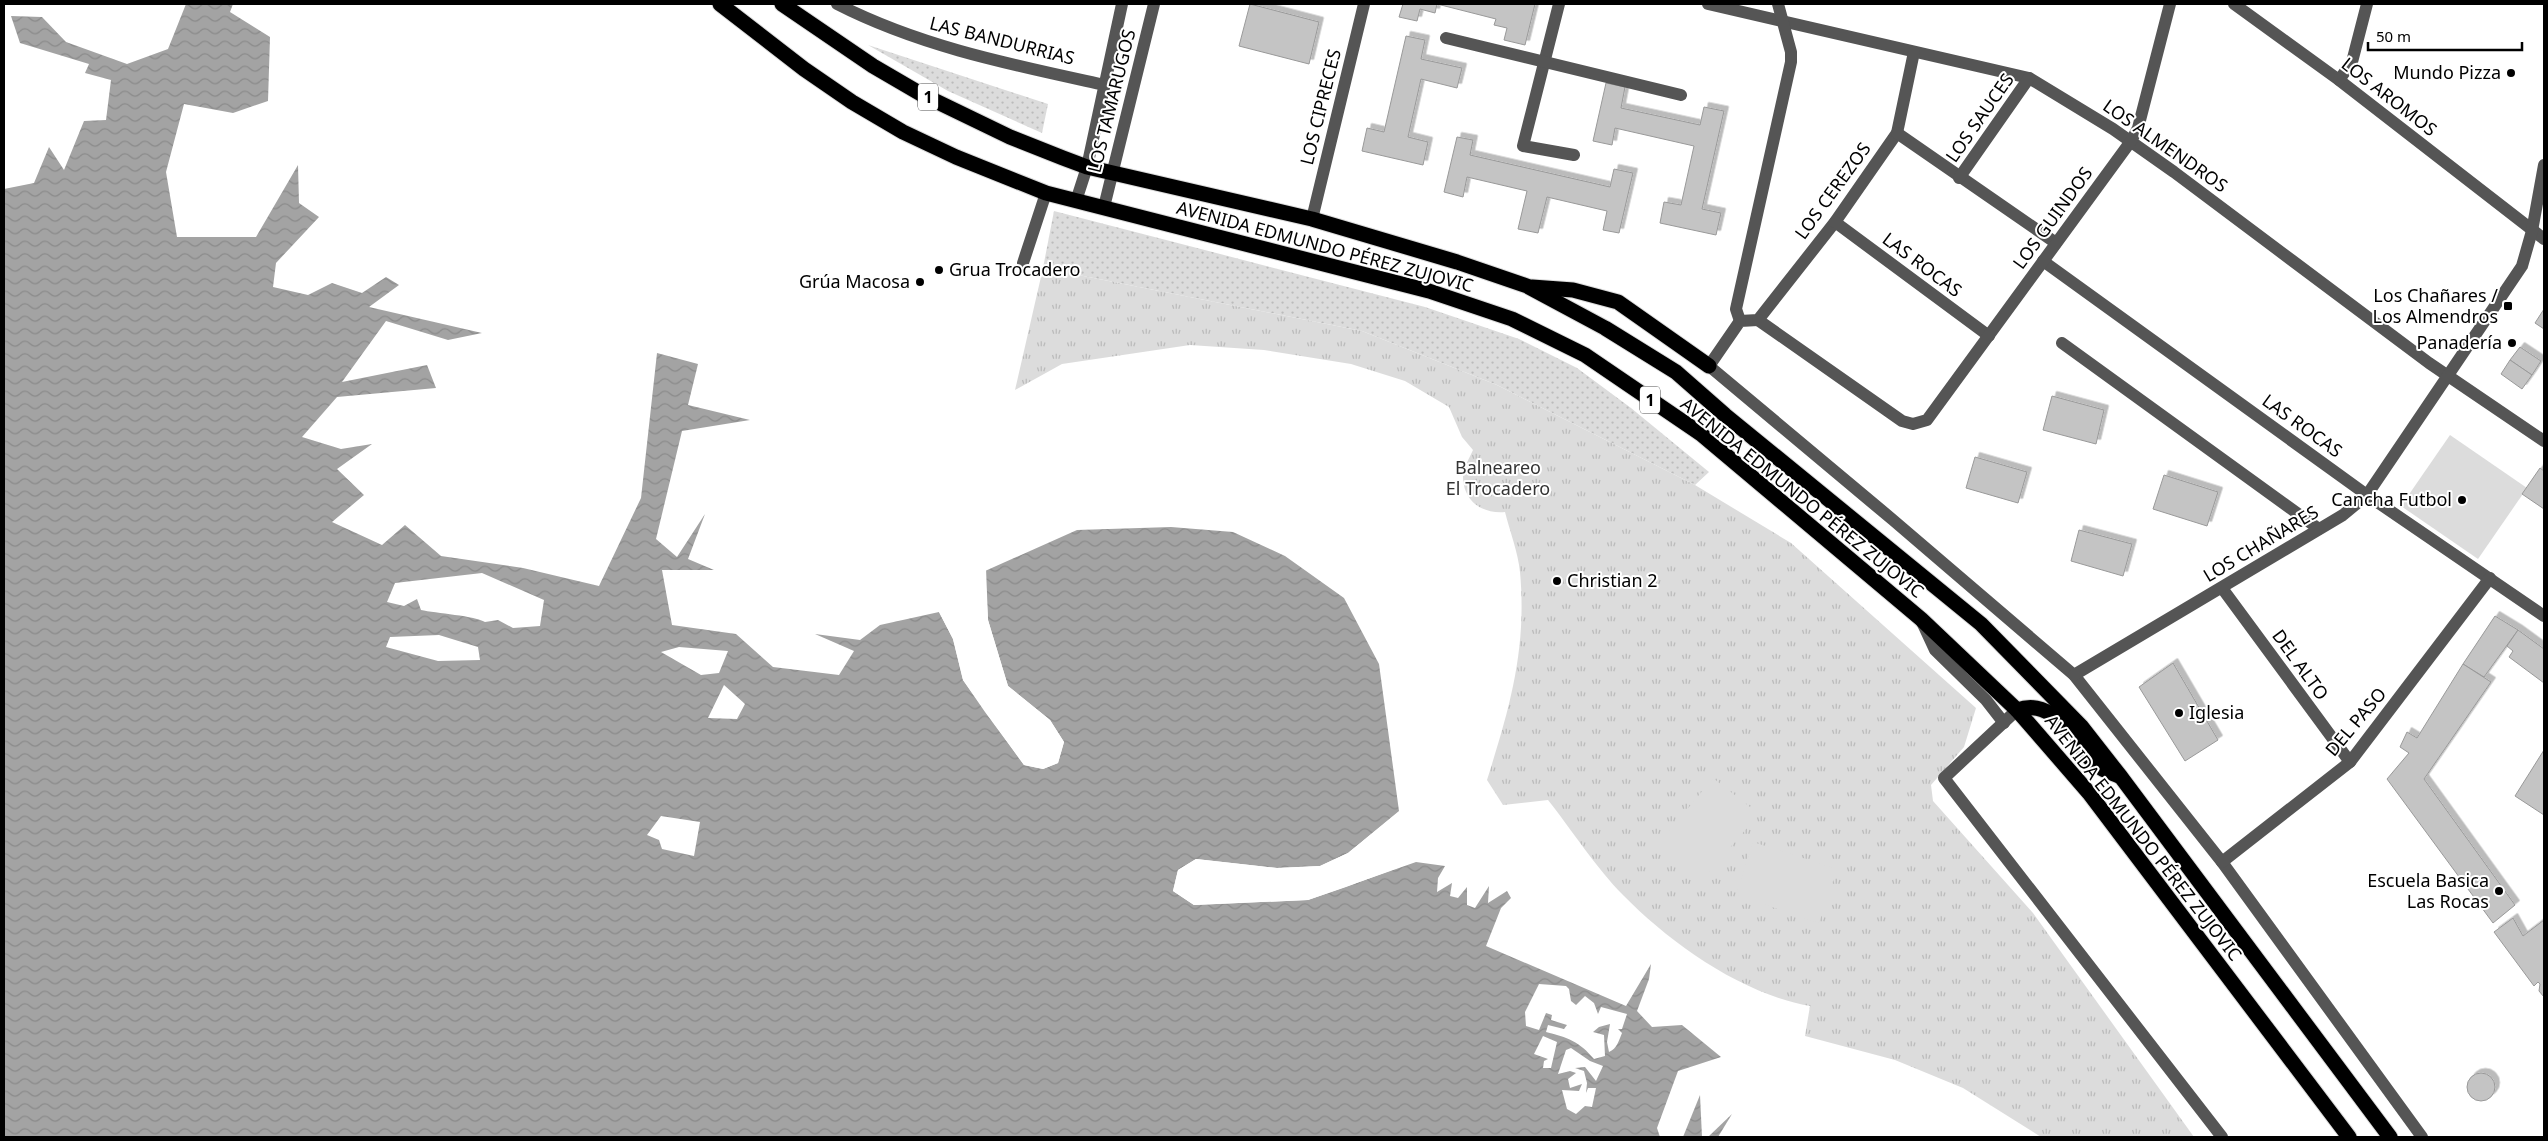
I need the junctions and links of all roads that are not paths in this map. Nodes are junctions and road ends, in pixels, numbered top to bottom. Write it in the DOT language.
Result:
graph roads {
  1 [pos="720,4"];
  2 [pos="782,4"];
  3 [pos="837,4"];
  4 [pos="1122,4"];
  5 [pos="1154,4"];
  6 [pos="1364,4"];
  7 [pos="1559,4"];
  8 [pos="1708,4"];
  9 [pos="1778,4"];
  10 [pos="2170,4"];
  11 [pos="2234,4"];
  12 [pos="2367,4"];
  13 [pos="1784,20"];
  14 [pos="1446,38"];
  15 [pos="1914,52"];
  16 [pos="1546,62"];
  17 [pos="2029,78"];
  18 [pos="2339,80"];
  19 [pos="1104,85"];
  20 [pos="1681,94"];
  21 [pos="1897,132"];
  22 [pos="2131,141"];
  23 [pos="1574,156"];
  24 [pos="2544,165"];
  25 [pos="1086,166"];
  26 [pos="1112,172"];
  27 [pos="1959,178"];
  28 [pos="1046,193"];
  29 [pos="1076,201"];
  30 [pos="1104,208"];
  31 [pos="1312,219"];
  32 [pos="1835,222"];
  33 [pos="2532,232"];
  34 [pos="2544,239"];
  35 [pos="2056,243"];
  36 [pos="2043,261"];
  37 [pos="1023,263"];
  38 [pos="1527,286"];
  39 [pos="1758,320"];
  40 [pos="1740,321"];
  41 [pos="1989,336"];
  42 [pos="2062,343"];
  43 [pos="1709,366"];
  44 [pos="2447,376"];
  45 [pos="2544,441"];
  46 [pos="2367,495"];
  47 [pos="2319,529"];
  48 [pos="2490,578"];
  49 [pos="2222,588"];
  50 [pos="2544,616"];
  51 [pos="1921,619"];
  52 [pos="2074,675"];
  53 [pos="2017,710"];
  54 [pos="2004,723"];
  55 [pos="2350,762"];
  56 [pos="2121,777"];
  57 [pos="2222,862"];
  58 [pos="2222,1137"];
  59 [pos="2349,1137"];
  60 [pos="2390,1137"];
  61 [pos="2422,1137"];
  1 -- 28 [label="highway, AVENIDA EDMUNDO PÉREZ ZUJOVIC / 1"];
  2 -- 25 [label="highway, AVENIDA EDMUNDO PÉREZ ZUJOVIC / 1"];
  3 -- 19 [label="street, LAS BANDURRIAS"];
  4 -- 19 [label="street, LOS TAMARUGOS"];
  5 -- 26 [label="street, LOS TAMARUGOS"];
  6 -- 31 [label="street, LOS CIPRECES"];
  7 -- 16 [label="street"];
  8 -- 13 [label="street, LOS ALMENDROS"];
  9 -- 13 [label="street"];
  10 -- 22 [label="street, LOS GUINDOS"];
  11 -- 18 [label="street, LOS AROMOS"];
  12 -- 18 [label="street"];
  13 -- 15 [label="street, LOS ALMENDROS"];
  13 -- 40 [label="street"];
  14 -- 16 [label="street"];
  15 -- 17 [label="street, LOS ALMENDROS"];
  15 -- 21 [label="street, LOS CEREZOS"];
  16 -- 20 [label="street"];
  16 -- 23 [label="street"];
  17 -- 22 [label="street, LOS ALMENDROS"];
  17 -- 27 [label="street, LOS SAUCES"];
  18 -- 33 [label="street, LOS AROMOS"];
  19 -- 25 [label="street, LOS TAMARUGOS"];
  21 -- 27 [label="street"];
  21 -- 32 [label="street, LOS CEREZOS"];
  22 -- 35 [label="street, LOS GUINDOS"];
  22 -- 44 [label="street, LOS ALMENDROS"];
  24 -- 33 [label="street, LOS CHAÑARES"];
  25 -- 26 [label="highway, AVENIDA EDMUNDO PÉREZ ZUJOVIC / 1"];
  25 -- 29 [label="street, LOS TAMARUGOS"];
  26 -- 30 [label="street, LOS TAMARUGOS"];
  26 -- 31 [label="highway, AVENIDA EDMUNDO PÉREZ ZUJOVIC / 1"];
  27 -- 35 [label="street"];
  28 -- 29 [label="highway, AVENIDA EDMUNDO PÉREZ ZUJOVIC / 1"];
  28 -- 37 [label="street"];
  29 -- 30 [label="highway, AVENIDA EDMUNDO PÉREZ ZUJOVIC / 1"];
  30 -- 51 [label="highway, AVENIDA EDMUNDO PÉREZ ZUJOVIC / 1"];
  31 -- 38 [label="highway, AVENIDA EDMUNDO PÉREZ ZUJOVIC / 1"];
  32 -- 39 [label="street, LOS CEREZOS"];
  32 -- 41 [label="street, LAS ROCAS"];
  33 -- 34 [label="street, LOS AROMOS"];
  33 -- 44 [label="street, LOS CHAÑARES"];
  35 -- 36 [label="street, LOS GUINDOS"];
  36 -- 41 [label="street, LOS GUINDOS"];
  36 -- 46 [label="street, LAS ROCAS"];
  38 -- 43 [label="highway"];
  38 -- 56 [label="highway, AVENIDA EDMUNDO PÉREZ ZUJOVIC / 1"];
  39 -- 40 [label="street"];
  39 -- 41 [label="street, LOS GUINDOS"];
  40 -- 43 [label="street"];
  42 -- 47 [label="street"];
  43 -- 52 [label="street"];
  44 -- 45 [label="street, LOS ALMENDROS"];
  44 -- 46 [label="street, LOS CHAÑARES"];
  46 -- 47 [label="street, LOS CHAÑARES"];
  46 -- 48 [label="street, LAS ROCAS"];
  47 -- 49 [label="street, LOS CHAÑARES"];
  48 -- 50 [label="street, LAS ROCAS"];
  48 -- 55 [label="street, DEL PASO"];
  49 -- 52 [label="street, LOS CHAÑARES"];
  49 -- 55 [label="street, DEL ALTO"];
  51 -- 53 [label="highway, AVENIDA EDMUNDO PÉREZ ZUJOVIC / 1"];
  51 -- 54 [label="street"];
  52 -- 57 [label="street"];
  53 -- 54 [label="street"];
  53 -- 56 [label="highway"];
  53 -- 59 [label="highway, AVENIDA EDMUNDO PÉREZ ZUJOVIC / 1"];
  54 -- 58 [label="street"];
  55 -- 57 [label="street, DEL PASO"];
  56 -- 60 [label="highway, AVENIDA EDMUNDO PÉREZ ZUJOVIC / 1"];
  57 -- 61 [label="street"];
}
